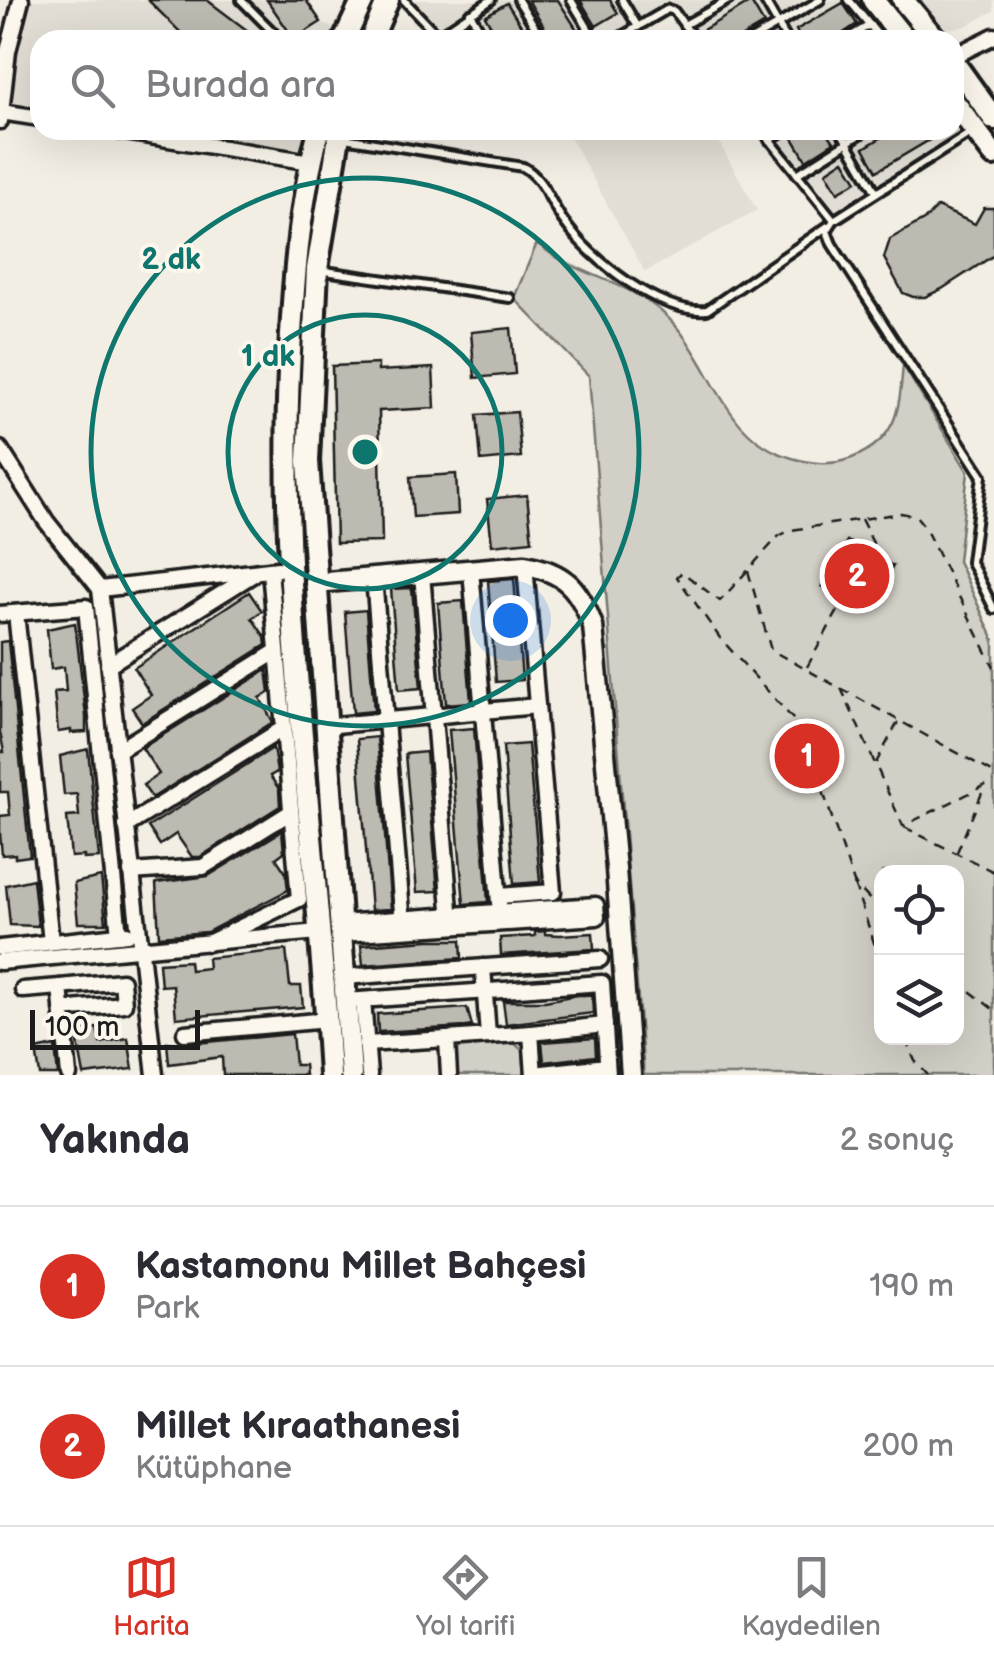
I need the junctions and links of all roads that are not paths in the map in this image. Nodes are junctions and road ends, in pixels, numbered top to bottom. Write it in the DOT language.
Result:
graph roads {
  1 [pos="21,0"];
  2 [pos="241,0"];
  3 [pos="363,0"];
  4 [pos="491,0"];
  5 [pos="518,0"];
  6 [pos="570,0"];
  7 [pos="622,0"];
  8 [pos="729,0"];
  9 [pos="764,0"];
  10 [pos="820,0"];
  11 [pos="850,0"];
  12 [pos="872,0"];
  13 [pos="902,0"];
  14 [pos="403,1"];
  15 [pos="470,13"];
  16 [pos="778,24"];
  17 [pos="684,25"];
  18 [pos="870,25"];
  19 [pos="638,26"];
  20 [pos="270,30"];
  21 [pos="349,30"];
  22 [pos="379,30"];
  23 [pos="432,30"];
  24 [pos="450,30"];
  25 [pos="480,30"];
  26 [pos="537,30"];
  27 [pos="588,30"];
  28 [pos="631,30"];
  29 [pos="688,30"];
  30 [pos="768,30"];
  31 [pos="781,30"];
  32 [pos="861,30"];
  33 [pos="874,30"];
  34 [pos="896,30"];
  35 [pos="928,30"];
  36 [pos="994,36"];
  37 [pos="4,50"];
  38 [pos="964,54"];
  39 [pos="964,89"];
  40 [pos="1,116"];
  41 [pos="30,117"];
  42 [pos="978,129"];
  43 [pos="174,140"];
  44 [pos="326,140"];
  45 [pos="331,140"];
  46 [pos="376,140"];
  47 [pos="770,140"];
  48 [pos="850,140"];
  49 [pos="960,140"];
  50 [pos="847,142"];
  51 [pos="994,154"];
  52 [pos="310,162"];
  53 [pos="797,174"];
  54 [pos="876,192"];
  55 [pos="831,223"];
  56 [pos="317,269"];
  57 [pos="510,298"];
  58 [pos="0,449"];
  59 [pos="525,565"];
  60 [pos="272,570"];
  61 [pos="471,570"];
  62 [pos="422,574"];
  63 [pos="374,578"];
  64 [pos="315,583"];
  65 [pos="100,589"];
  66 [pos="994,609"];
  67 [pos="8,614"];
  68 [pos="277,651"];
  69 [pos="108,664"];
  70 [pos="537,706"];
  71 [pos="483,711"];
  72 [pos="434,716"];
  73 [pos="386,720"];
  74 [pos="326,726"];
  75 [pos="284,728"];
  76 [pos="118,750"];
  77 [pos="292,812"];
  78 [pos="126,826"];
  79 [pos="131,872"];
  80 [pos="500,910"];
  81 [pos="451,921"];
  82 [pos="403,924"];
  83 [pos="340,928"];
  84 [pos="318,932"];
  85 [pos="138,933"];
  86 [pos="119,935"];
  87 [pos="51,942"];
  88 [pos="208,942"];
  89 [pos="0,948"];
  90 [pos="140,949"];
  91 [pos="600,959"];
  92 [pos="0,962"];
  93 [pos="483,967"];
  94 [pos="344,977"];
  95 [pos="60,987"];
  96 [pos="23,990"];
  97 [pos="484,992"];
  98 [pos="354,1000"];
  99 [pos="146,1002"];
  100 [pos="124,1004"];
  101 [pos="62,1010"];
  102 [pos="327,1020"];
  103 [pos="605,1025"];
  104 [pos="531,1033"];
  105 [pos="185,1034"];
  106 [pos="488,1036"];
  107 [pos="446,1039"];
  108 [pos="366,1044"];
  109 [pos="608,1070"];
  110 [pos="69,1075"];
  111 [pos="155,1075"];
  112 [pos="330,1075"];
  113 [pos="351,1075"];
  114 [pos="369,1075"];
  115 [pos="449,1075"];
  116 [pos="534,1075"];
  117 [pos="630,1075"];
  1 -- 37 [label="street"];
  2 -- 20 [label="lane"];
  3 -- 21 [label="main road"];
  4 -- 15 [label="lane"];
  5 -- 26 [label="lane"];
  6 -- 27 [label="lane"];
  7 -- 19 [label="lane"];
  8 -- 17 [label="lane"];
  9 -- 16 [label="lane"];
  10 -- 16 [label="lane"];
  11 -- 18 [label="lane"];
  12 -- 34 [label="main road"];
  13 -- 35 [label="main road"];
  14 -- 22 [label="main road"];
  14 -- 23 [label="lane"];
  15 -- 24 [label="lane"];
  15 -- 25 [label="lane"];
  16 -- 30 [label="lane"];
  16 -- 31 [label="lane"];
  17 -- 19 [label="lane"];
  17 -- 29 [label="lane"];
  18 -- 32 [label="lane"];
  18 -- 33 [label="lane"];
  19 -- 28 [label="lane"];
  36 -- 38 [label="street"];
  37 -- 40 [label="street"];
  39 -- 42 [label="main road"];
  40 -- 41 [label="street"];
  42 -- 51 [label="main road"];
  43 -- 52 [label="street"];
  44 -- 52 [label="main road"];
  45 -- 56 [label="main road"];
  46 -- 55 [label="lane"];
  47 -- 53 [label="lane"];
  48 -- 50 [label="lane"];
  49 -- 54 [label="lane"];
  50 -- 53 [label="lane"];
  50 -- 54 [label="lane"];
  52 -- 60 [label="main road"];
  53 -- 55 [label="lane"];
  54 -- 55 [label="lane"];
  55 -- 66 [label="lane"];
  56 -- 57 [label="lane"];
  56 -- 64 [label="main road"];
  58 -- 65 [label="street"];
  59 -- 61 [label="street"];
  59 -- 70 [label="street"];
  59 -- 117 [label="street"];
  60 -- 65 [label="street"];
  60 -- 68 [label="street"];
  60 -- 69 [label="street"];
  60 -- 84 [label="main road"];
  61 -- 62 [label="street"];
  61 -- 71 [label="street"];
  62 -- 63 [label="street"];
  62 -- 72 [label="street"];
  63 -- 64 [label="street"];
  63 -- 73 [label="street"];
  64 -- 74 [label="main road"];
  65 -- 69 [label="street"];
  67 -- 86 [label="street"];
  67 -- 87 [label="street"];
  68 -- 75 [label="street"];
  68 -- 76 [label="street"];
  69 -- 76 [label="street"];
  70 -- 71 [label="street"];
  70 -- 80 [label="street"];
  71 -- 72 [label="street"];
  71 -- 80 [label="street"];
  72 -- 73 [label="street"];
  72 -- 81 [label="street"];
  73 -- 74 [label="street"];
  73 -- 82 [label="street"];
  74 -- 83 [label="main road"];
  75 -- 77 [label="street"];
  75 -- 78 [label="street"];
  76 -- 78 [label="street"];
  77 -- 79 [label="street"];
  77 -- 88 [label="street"];
  78 -- 79 [label="street"];
  79 -- 85 [label="street"];
  80 -- 80 [label="street"];
  80 -- 81 [label="street"];
  81 -- 82 [label="street"];
  82 -- 83 [label="street"];
  83 -- 94 [label="main road"];
  84 -- 88 [label="street"];
  84 -- 102 [label="main road"];
  85 -- 86 [label="street"];
  85 -- 90 [label="street"];
  86 -- 87 [label="street"];
  87 -- 89 [label="street"];
  88 -- 90 [label="street"];
  90 -- 92 [label="street"];
  90 -- 99 [label="street"];
  91 -- 93 [label="street"];
  93 -- 94 [label="street"];
  93 -- 97 [label="street"];
  94 -- 98 [label="main road"];
  95 -- 96 [label="street"];
  95 -- 100 [label="street"];
  95 -- 101 [label="street"];
  97 -- 98 [label="street"];
  97 -- 103 [label="street"];
  97 -- 106 [label="street"];
  98 -- 108 [label="street"];
  98 -- 113 [label="main road"];
  99 -- 100 [label="street"];
  99 -- 111 [label="street"];
  100 -- 101 [label="street"];
  101 -- 110 [label="street"];
  102 -- 105 [label="street"];
  102 -- 112 [label="main road"];
  103 -- 104 [label="street"];
  103 -- 109 [label="street"];
  104 -- 106 [label="street"];
  104 -- 116 [label="street"];
  106 -- 107 [label="street"];
  107 -- 108 [label="street"];
  107 -- 115 [label="street"];
  108 -- 114 [label="street"];
  109 -- 116 [label="street"];
}
